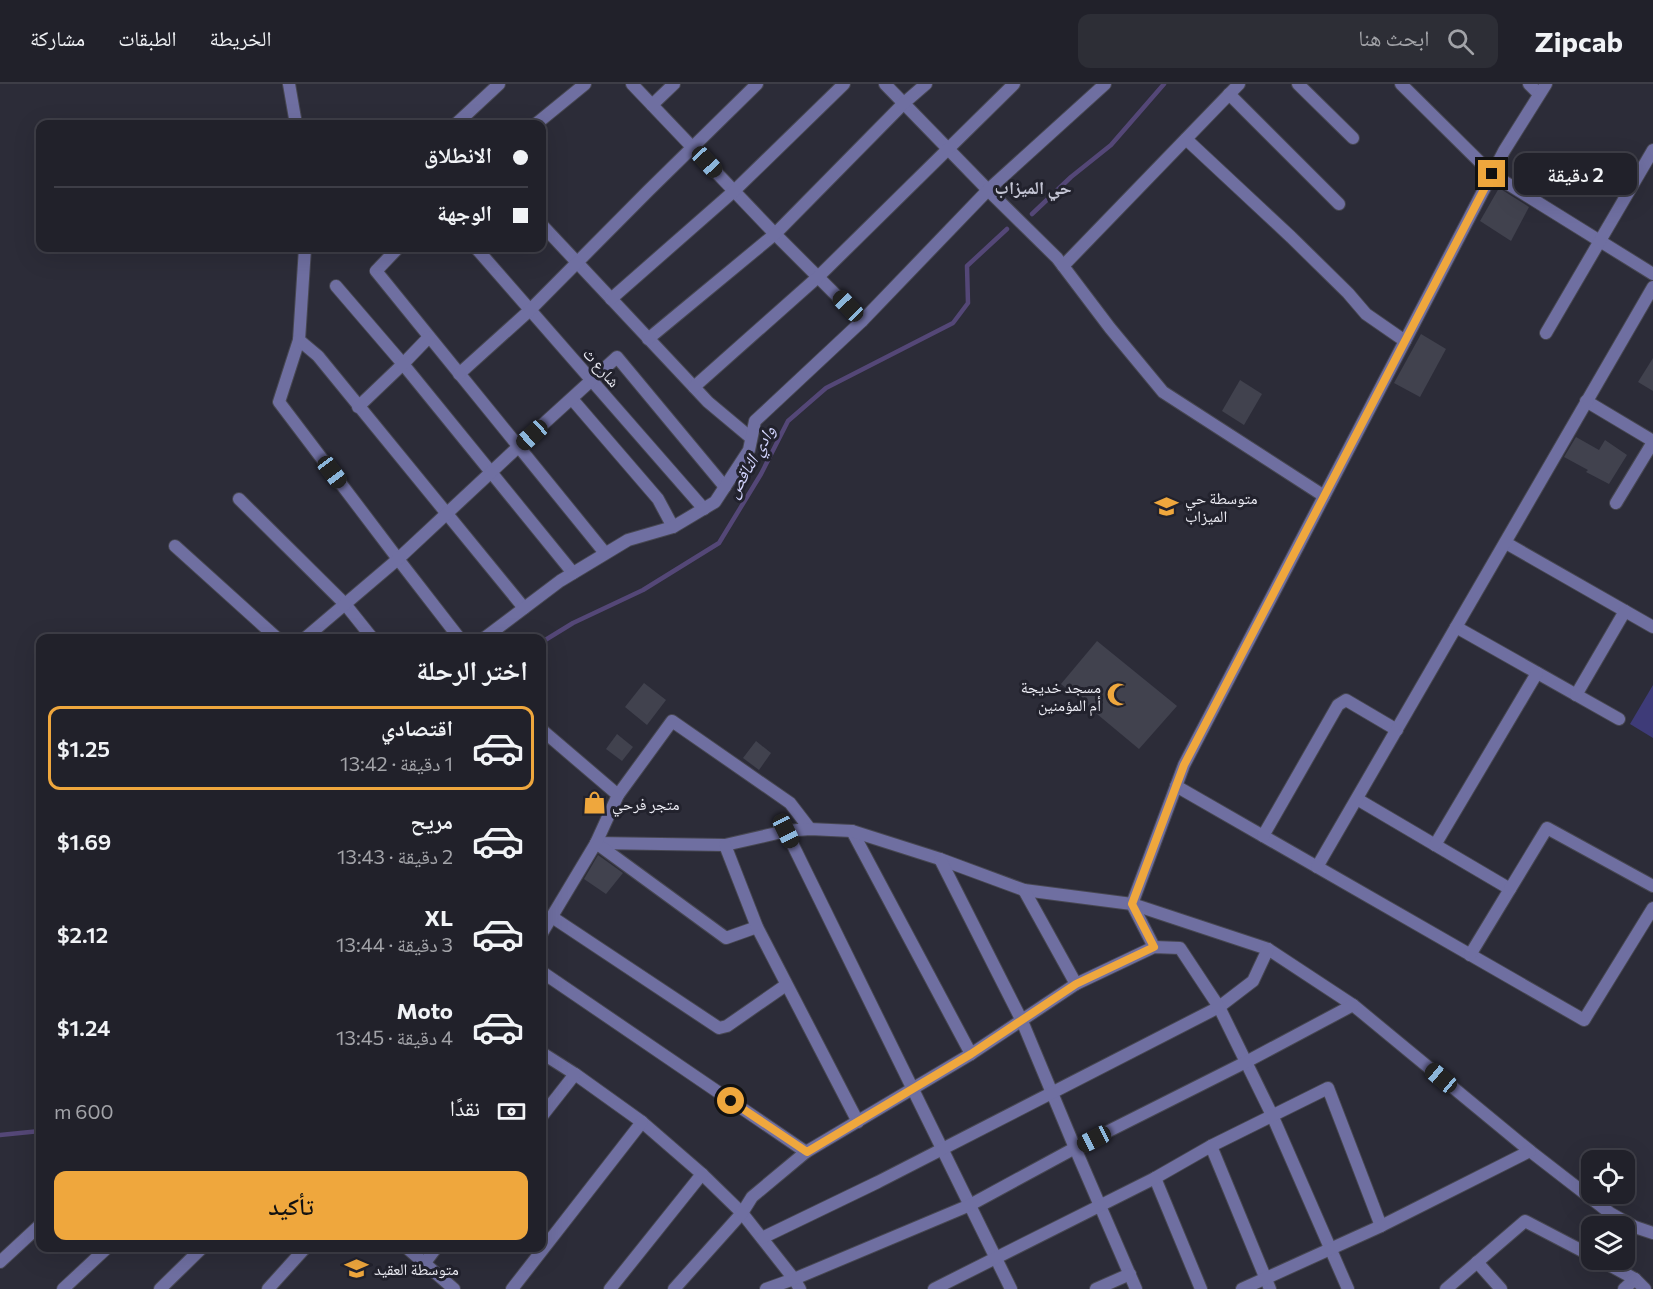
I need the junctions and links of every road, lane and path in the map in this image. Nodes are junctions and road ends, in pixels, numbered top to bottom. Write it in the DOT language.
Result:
graph roads {
  1 [pos="289,84"];
  2 [pos="500,84"];
  3 [pos="585,84"];
  4 [pos="632,84"];
  5 [pos="674,84"];
  6 [pos="757,84"];
  7 [pos="844,84"];
  8 [pos="885,84"];
  9 [pos="926,84"];
  10 [pos="1014,84"];
  11 [pos="1105,84"];
  12 [pos="1239,84"];
  13 [pos="1298,84"];
  14 [pos="1401,84"];
  15 [pos="1529,84"];
  16 [pos="1543,89"];
  17 [pos="1230,94"];
  18 [pos="904,103"];
  19 [pos="652,105"];
  20 [pos="295,120"];
  21 [pos="460,120"];
  22 [pos="541,120"];
  23 [pos="1353,138"];
  24 [pos="1186,139"];
  25 [pos="693,147"];
  26 [pos="949,148"];
  27 [pos="1653,150"];
  28 [pos="1492,174"];
  29 [pos="988,190"];
  30 [pos="734,191"];
  31 [pos="1339,204"];
  32 [pos="546,229"];
  33 [pos="775,234"];
  34 [pos="1600,242"];
  35 [pos="305,252"];
  36 [pos="394,252"];
  37 [pos="479,252"];
  38 [pos="576,262"];
  39 [pos="1064,266"];
  40 [pos="1653,274"];
  41 [pos="819,276"];
  42 [pos="336,286"];
  43 [pos="1653,287"];
  44 [pos="611,299"];
  45 [pos="530,310"];
  46 [pos="862,321"];
  47 [pos="1546,333"];
  48 [pos="429,337"];
  49 [pos="648,339"];
  50 [pos="299,340"];
  51 [pos="1405,340"];
  52 [pos="403,364"];
  53 [pos="459,374"];
  54 [pos="592,381"];
  55 [pos="694,387"];
  56 [pos="572,399"];
  57 [pos="1586,401"];
  58 [pos="358,406"];
  59 [pos="751,438"];
  60 [pos="1653,442"];
  61 [pos="518,447"];
  62 [pos="492,473"];
  63 [pos="725,486"];
  64 [pos="1324,496"];
  65 [pos="238,499"];
  66 [pos="1616,503"];
  67 [pos="704,509"];
  68 [pos="447,514"];
  69 [pos="673,527"];
  70 [pos="1506,543"];
  71 [pos="176,546"];
  72 [pos="605,553"];
  73 [pos="398,560"];
  74 [pos="573,573"];
  75 [pos="345,604"];
  76 [pos="524,608"];
  77 [pos="1625,611"];
  78 [pos="1456,627"];
  79 [pos="1653,627"];
  80 [pos="273,634"];
  81 [pos="310,634"];
  82 [pos="369,634"];
  83 [pos="456,634"];
  84 [pos="490,634"];
  85 [pos="1537,673"];
  86 [pos="1576,695"];
  87 [pos="1619,719"];
  88 [pos="1397,730"];
  89 [pos="546,733"];
  90 [pos="1176,786"];
  91 [pos="618,795"];
  92 [pos="1357,799"];
  93 [pos="810,829"];
  94 [pos="786,831"];
  95 [pos="852,831"];
  96 [pos="1263,836"];
  97 [pos="596,843"];
  98 [pos="725,845"];
  99 [pos="1435,845"];
  100 [pos="940,858"];
  101 [pos="1317,867"];
  102 [pos="1653,886"];
  103 [pos="1510,889"];
  104 [pos="1024,890"];
  105 [pos="1132,904"];
  106 [pos="1653,908"];
  107 [pos="552,917"];
  108 [pos="546,927"];
  109 [pos="757,927"];
  110 [pos="1154,947"];
  111 [pos="1268,949"];
  112 [pos="1470,955"];
  113 [pos="546,975"];
  114 [pos="1076,984"];
  115 [pos="786,985"];
  116 [pos="1353,1005"];
  117 [pos="1220,1007"];
  118 [pos="1022,1021"];
  119 [pos="971,1054"];
  120 [pos="546,1056"];
  121 [pos="1246,1062"];
  122 [pos="575,1074"];
  123 [pos="911,1089"];
  124 [pos="1053,1093"];
  125 [pos="546,1111"];
  126 [pos="1272,1115"];
  127 [pos="642,1122"];
  128 [pos="858,1122"];
  129 [pos="1211,1146"];
  130 [pos="1075,1148"];
  131 [pos="942,1150"];
  132 [pos="1530,1151"];
  133 [pos="807,1152"];
  134 [pos="702,1174"];
  135 [pos="1155,1178"];
  136 [pos="1100,1204"];
  137 [pos="970,1205"];
  138 [pos="742,1213"];
  139 [pos="1381,1226"];
  140 [pos="36,1229"];
  141 [pos="1653,1233"];
  142 [pos="762,1238"];
  143 [pos="546,1245"];
  144 [pos="1330,1250"];
  145 [pos="1581,1250"];
  146 [pos="103,1252"];
  147 [pos="198,1252"];
  148 [pos="300,1252"];
  149 [pos="412,1252"];
  150 [pos="433,1252"];
  151 [pos="541,1252"];
  152 [pos="997,1258"];
  153 [pos="0,1262"];
  154 [pos="1477,1262"];
  155 [pos="424,1264"];
  156 [pos="1618,1270"];
  157 [pos="1130,1274"];
  158 [pos="1635,1279"];
  159 [pos="797,1284"];
  160 [pos="1268,1284"];
  161 [pos="63,1289"];
  162 [pos="160,1289"];
  163 [pos="268,1289"];
  164 [pos="454,1289"];
  165 [pos="512,1289"];
  166 [pos="610,1289"];
  167 [pos="674,1289"];
  168 [pos="766,1289"];
  169 [pos="934,1289"];
  170 [pos="1011,1289"];
  171 [pos="1096,1289"];
  172 [pos="1136,1289"];
  173 [pos="1201,1289"];
  174 [pos="1242,1289"];
  175 [pos="1348,1289"];
  176 [pos="1446,1289"];
  177 [pos="1501,1289"];
  178 [pos="1624,1289"];
  179 [pos="1645,1289"];
  1 -- 20 [label="street"];
  2 -- 21 [label="street"];
  3 -- 22 [label="street"];
  4 -- 19 [label="street"];
  5 -- 19 [label="street"];
  6 -- 25 [label="street"];
  7 -- 30 [label="street"];
  8 -- 18 [label="street"];
  9 -- 18 [label="street"];
  10 -- 26 [label="street"];
  11 -- 29 [label="street"];
  12 -- 17 [label="street"];
  13 -- 23 [label="street"];
  14 -- 28 [label="street"];
  15 -- 16 [label="street"];
  16 -- 28 [label="street"];
  17 -- 24 [label="street"];
  17 -- 31 [label="street"];
  18 -- 26 [label="street"];
  18 -- 33 [label="street"];
  19 -- 25 [label="street"];
  24 -- 39 [label="street"];
  24 -- 51 [label="street"];
  25 -- 30 [label="street"];
  25 -- 38 [label="street"];
  26 -- 29 [label="street"];
  26 -- 41 [label="street"];
  27 -- 34 [label="street"];
  28 -- 34 [label="street"];
  28 -- 51 [label="street"];
  29 -- 39 [label="street"];
  29 -- 46 [label="street"];
  30 -- 33 [label="street"];
  30 -- 44 [label="street"];
  32 -- 38 [label="street"];
  33 -- 41 [label="street"];
  33 -- 49 [label="street"];
  34 -- 40 [label="street"];
  34 -- 47 [label="street"];
  35 -- 50 [label="street"];
  36 -- 48 [label="street"];
  37 -- 45 [label="street, شارع ث"];
  38 -- 44 [label="street"];
  38 -- 45 [label="street"];
  39 -- 64 [label="street"];
  41 -- 46 [label="street"];
  41 -- 55 [label="street"];
  42 -- 52 [label="street"];
  43 -- 57 [label="street"];
  44 -- 49 [label="street"];
  45 -- 53 [label="street"];
  45 -- 54 [label="street, شارع ث"];
  46 -- 59 [label="street"];
  48 -- 52 [label="street"];
  48 -- 53 [label="street"];
  49 -- 55 [label="street"];
  50 -- 58 [label="street"];
  50 -- 73 [label="street"];
  51 -- 64 [label="street"];
  52 -- 58 [label="street"];
  52 -- 62 [label="street"];
  53 -- 61 [label="street"];
  54 -- 56 [label="street"];
  54 -- 63 [label="street"];
  54 -- 67 [label="street, شارع ث"];
  55 -- 59 [label="street"];
  56 -- 61 [label="street"];
  56 -- 69 [label="street"];
  57 -- 60 [label="street"];
  57 -- 70 [label="street"];
  58 -- 68 [label="street"];
  59 -- 63 [label="street"];
  60 -- 66 [label="street"];
  61 -- 62 [label="street"];
  61 -- 72 [label="street"];
  62 -- 68 [label="street"];
  62 -- 74 [label="street"];
  63 -- 67 [label="street"];
  64 -- 90 [label="street"];
  65 -- 75 [label="street"];
  67 -- 69 [label="street"];
  68 -- 73 [label="street"];
  68 -- 76 [label="street"];
  69 -- 72 [label="street"];
  70 -- 77 [label="street"];
  70 -- 78 [label="street"];
  71 -- 80 [label="street"];
  72 -- 74 [label="street"];
  73 -- 75 [label="street"];
  73 -- 83 [label="street"];
  74 -- 76 [label="street"];
  75 -- 81 [label="street"];
  75 -- 82 [label="street"];
  76 -- 84 [label="street"];
  77 -- 79 [label="street"];
  77 -- 86 [label="street"];
  78 -- 85 [label="street"];
  78 -- 88 [label="street"];
  85 -- 86 [label="street"];
  85 -- 99 [label="street"];
  86 -- 87 [label="street"];
  88 -- 92 [label="street"];
  88 -- 96 [label="street"];
  89 -- 91 [label="street"];
  90 -- 96 [label="street"];
  90 -- 105 [label="street"];
  91 -- 93 [label="street"];
  91 -- 97 [label="street"];
  92 -- 99 [label="street"];
  92 -- 101 [label="street"];
  93 -- 94 [label="street"];
  93 -- 95 [label="street"];
  94 -- 98 [label="street"];
  94 -- 123 [label="street"];
  95 -- 100 [label="street"];
  95 -- 119 [label="street"];
  96 -- 101 [label="street"];
  97 -- 98 [label="street"];
  97 -- 107 [label="street"];
  97 -- 109 [label="street"];
  98 -- 109 [label="street"];
  99 -- 103 [label="street"];
  100 -- 104 [label="street"];
  100 -- 118 [label="street"];
  101 -- 112 [label="street"];
  102 -- 103 [label="street"];
  103 -- 112 [label="street"];
  104 -- 105 [label="street"];
  104 -- 114 [label="street"];
  105 -- 110 [label="street"];
  105 -- 111 [label="street"];
  106 -- 112 [label="street"];
  107 -- 108 [label="street"];
  107 -- 115 [label="street"];
  109 -- 115 [label="street"];
  110 -- 114 [label="street"];
  110 -- 117 [label="street"];
  111 -- 116 [label="street"];
  111 -- 117 [label="street"];
  113 -- 133 [label="street"];
  114 -- 118 [label="street"];
  115 -- 128 [label="street"];
  116 -- 121 [label="street"];
  116 -- 132 [label="street"];
  117 -- 121 [label="street"];
  117 -- 124 [label="street"];
  118 -- 119 [label="street"];
  118 -- 124 [label="street"];
  119 -- 123 [label="street"];
  120 -- 122 [label="street"];
  121 -- 126 [label="street"];
  121 -- 130 [label="street"];
  122 -- 125 [label="street"];
  122 -- 127 [label="street"];
  123 -- 128 [label="street"];
  123 -- 131 [label="street"];
  124 -- 130 [label="street"];
  124 -- 131 [label="street"];
  126 -- 129 [label="street"];
  126 -- 139 [label="street"];
  126 -- 144 [label="street"];
  127 -- 134 [label="street"];
  127 -- 143 [label="street"];
  128 -- 133 [label="street"];
  129 -- 135 [label="street"];
  129 -- 160 [label="street"];
  130 -- 136 [label="street"];
  130 -- 137 [label="street"];
  131 -- 137 [label="street"];
  131 -- 142 [label="street"];
  132 -- 139 [label="street"];
  132 -- 141 [label="street"];
  133 -- 138 [label="street"];
  134 -- 138 [label="street"];
  134 -- 166 [label="street"];
  135 -- 136 [label="street"];
  135 -- 173 [label="street"];
  136 -- 152 [label="street"];
  136 -- 157 [label="street"];
  137 -- 152 [label="street"];
  137 -- 159 [label="street"];
  138 -- 142 [label="street"];
  138 -- 167 [label="street"];
  139 -- 144 [label="street"];
  140 -- 153 [label="street"];
  142 -- 159 [label="street"];
  144 -- 160 [label="street"];
  144 -- 175 [label="street"];
  145 -- 154 [label="street"];
  146 -- 161 [label="street"];
  147 -- 162 [label="street"];
  148 -- 163 [label="street"];
  149 -- 155 [label="street"];
  150 -- 155 [label="street"];
  151 -- 165 [label="street"];
  152 -- 169 [label="street"];
  152 -- 170 [label="street"];
  154 -- 176 [label="street"];
  154 -- 177 [label="street"];
  155 -- 164 [label="street"];
  156 -- 158 [label="street"];
  157 -- 171 [label="street"];
  157 -- 172 [label="street"];
  158 -- 178 [label="street"];
  158 -- 179 [label="street"];
  159 -- 168 [label="street"];
  160 -- 174 [label="street"];
}
